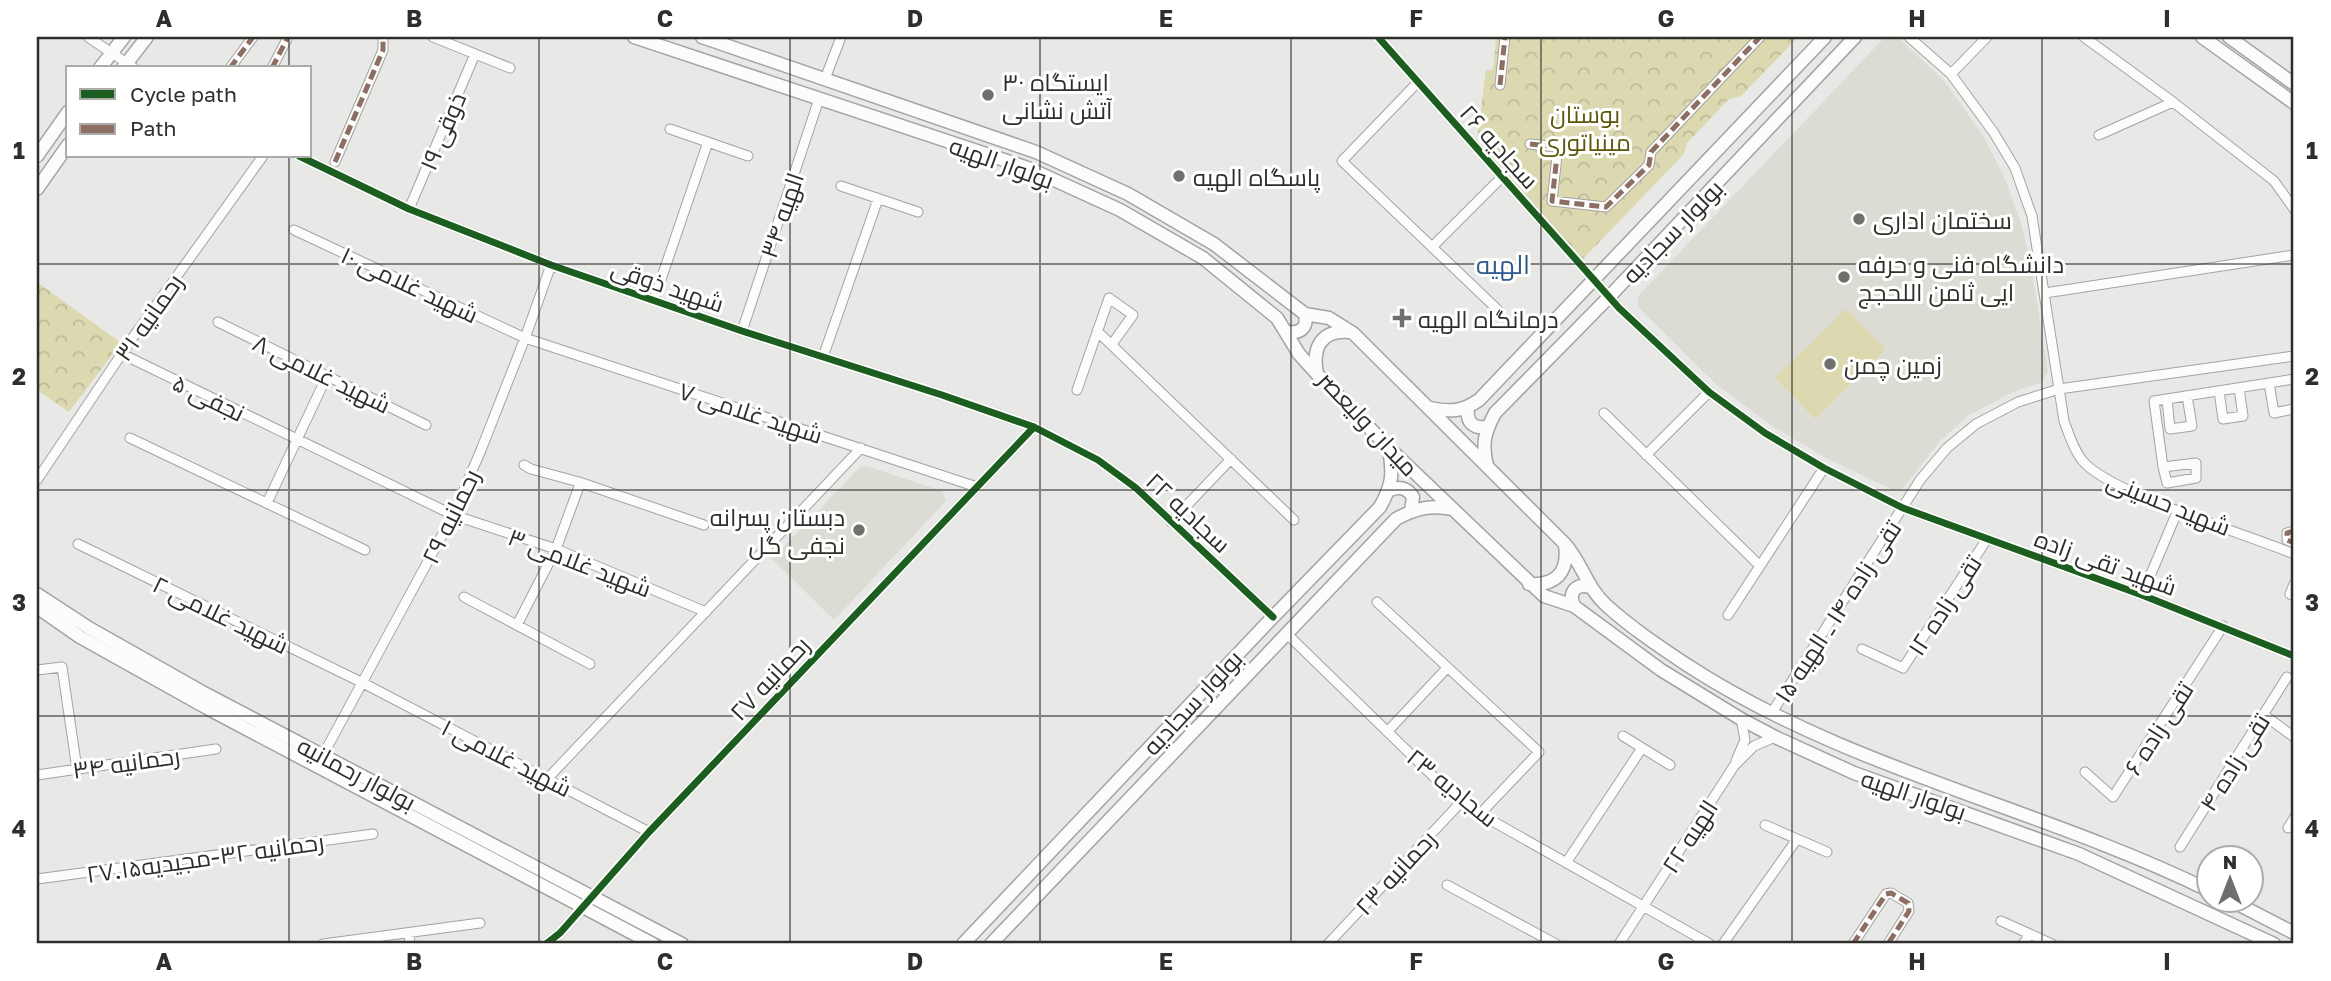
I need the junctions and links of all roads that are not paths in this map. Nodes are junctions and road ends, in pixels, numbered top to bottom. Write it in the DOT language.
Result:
graph roads {
  1 [pos="88,37"];
  2 [pos="124,37"];
  3 [pos="147,37"];
  4 [pos="253,37"];
  5 [pos="288,37"];
  6 [pos="383,37"];
  7 [pos="433,37"];
  8 [pos="634,37"];
  9 [pos="702,37"];
  10 [pos="841,37"];
  11 [pos="1378,37"];
  12 [pos="1505,37"];
  13 [pos="1760,37"];
  14 [pos="1825,37"];
  15 [pos="1854,37"];
  16 [pos="1909,37"];
  17 [pos="1987,37"];
  18 [pos="2084,37"];
  19 [pos="2203,37"];
  20 [pos="2229,37"];
  21 [pos="111,53"];
  22 [pos="475,54"];
  23 [pos="101,66"];
  24 [pos="127,66"];
  25 [pos="129,66"];
  26 [pos="231,66"];
  27 [pos="273,66"];
  28 [pos="510,68"];
  29 [pos="1951,74"];
  30 [pos="825,79"];
  31 [pos="1418,82"];
  32 [pos="2294,84"];
  33 [pos="1500,85"];
  34 [pos="819,99"];
  35 [pos="2173,102"];
  36 [pos="2294,103"];
  37 [pos="66,115"];
  38 [pos="670,129"];
  39 [pos="2099,135"];
  40 [pos="708,142"];
  41 [pos="1530,144"];
  42 [pos="66,148"];
  43 [pos="37,156"];
  44 [pos="748,156"];
  45 [pos="262,158"];
  46 [pos="303,158"];
  47 [pos="335,162"];
  48 [pos="1502,177"];
  49 [pos="841,186"];
  50 [pos="37,189"];
  51 [pos="878,199"];
  52 [pos="409,209"];
  53 [pos="2294,209"];
  54 [pos="918,212"];
  55 [pos="294,230"];
  56 [pos="1432,247"];
  57 [pos="2294,255"];
  58 [pos="551,265"];
  59 [pos="1593,280"];
  60 [pos="2045,293"];
  61 [pos="1609,297"];
  62 [pos="654,300"];
  63 [pos="1498,310"];
  64 [pos="1305,314"];
  65 [pos="218,322"];
  66 [pos="742,331"];
  67 [pos="1097,331"];
  68 [pos="1287,332"];
  69 [pos="1353,333"];
  70 [pos="525,338"];
  71 [pos="1112,344"];
  72 [pos="122,354"];
  73 [pos="2294,356"];
  74 [pos="823,357"];
  75 [pos="1317,374"];
  76 [pos="327,376"];
  77 [pos="2294,379"];
  78 [pos="2269,383"];
  79 [pos="2239,388"];
  80 [pos="2059,389"];
  81 [pos="1077,390"];
  82 [pos="2219,391"];
  83 [pos="1709,392"];
  84 [pos="2187,396"];
  85 [pos="2167,399"];
  86 [pos="1430,408"];
  87 [pos="1468,408"];
  88 [pos="2294,409"];
  89 [pos="1604,413"];
  90 [pos="426,425"];
  91 [pos="1034,428"];
  92 [pos="1487,428"];
  93 [pos="130,438"];
  94 [pos="297,439"];
  95 [pos="861,448"];
  96 [pos="1389,448"];
  97 [pos="1646,455"];
  98 [pos="1231,459"];
  99 [pos="524,465"];
  100 [pos="1487,466"];
  101 [pos="2163,467"];
  102 [pos="1824,468"];
  103 [pos="37,480"];
  104 [pos="580,484"];
  105 [pos="977,487"];
  106 [pos="1390,490"];
  107 [pos="267,503"];
  108 [pos="1903,508"];
  109 [pos="1452,509"];
  110 [pos="2178,510"];
  111 [pos="1411,511"];
  112 [pos="453,515"];
  113 [pos="1294,520"];
  114 [pos="1171,522"];
  115 [pos="704,525"];
  116 [pos="2294,531"];
  117 [pos="1987,539"];
  118 [pos="2294,543"];
  119 [pos="78,544"];
  120 [pos="1564,544"];
  121 [pos="556,549"];
  122 [pos="365,550"];
  123 [pos="2294,554"];
  124 [pos="1759,565"];
  125 [pos="1528,584"];
  126 [pos="2294,584"];
  127 [pos="1590,587"];
  128 [pos="37,594"];
  129 [pos="2142,595"];
  130 [pos="2294,596"];
  131 [pos="464,597"];
  132 [pos="1377,602"];
  133 [pos="1574,606"];
  134 [pos="37,607"];
  135 [pos="706,612"];
  136 [pos="1728,615"];
  137 [pos="1273,617"];
  138 [pos="517,625"];
  139 [pos="2223,626"];
  140 [pos="1287,634"];
  141 [pos="1862,649"];
  142 [pos="2294,656"];
  143 [pos="590,664"];
  144 [pos="1447,668"];
  145 [pos="37,670"];
  146 [pos="2287,677"];
  147 [pos="363,683"];
  148 [pos="1771,714"];
  149 [pos="2264,715"];
  150 [pos="1741,719"];
  151 [pos="1388,732"];
  152 [pos="1623,736"];
  153 [pos="1775,737"];
  154 [pos="2294,737"];
  155 [pos="1642,748"];
  156 [pos="216,749"];
  157 [pos="320,760"];
  158 [pos="1670,765"];
  159 [pos="1734,766"];
  160 [pos="77,769"];
  161 [pos="2085,772"];
  162 [pos="37,775"];
  163 [pos="548,778"];
  164 [pos="1463,800"];
  165 [pos="1480,814"];
  166 [pos="2294,818"];
  167 [pos="1765,825"];
  168 [pos="2290,828"];
  169 [pos="649,832"];
  170 [pos="373,834"];
  171 [pos="1797,839"];
  172 [pos="2180,847"];
  173 [pos="1827,852"];
  174 [pos="1566,863"];
  175 [pos="37,879"];
  176 [pos="2194,883"];
  177 [pos="1447,885"];
  178 [pos="591,897"];
  179 [pos="1644,905"];
  180 [pos="582,908"];
  181 [pos="2256,914"];
  182 [pos="2001,921"];
  183 [pos="480,923"];
  184 [pos="409,933"];
  185 [pos="2294,933"];
  186 [pos="2030,934"];
  187 [pos="323,944"];
  188 [pos="410,944"];
  189 [pos="546,944"];
  190 [pos="653,944"];
  191 [pos="682,944"];
  192 [pos="963,944"];
  193 [pos="991,944"];
  194 [pos="1328,944"];
  195 [pos="1556,944"];
  196 [pos="1619,944"];
  197 [pos="1710,944"];
  198 [pos="1723,944"];
  199 [pos="1853,944"];
  200 [pos="1888,944"];
  201 [pos="2023,944"];
  202 [pos="2052,944"];
  203 [pos="2274,944"];
  1 -- 21 [label="street"];
  2 -- 21 [label="main road"];
  3 -- 25 [label="main road"];
  4 -- 26 [label="street"];
  5 -- 27 [label="street"];
  6 -- 47 [label="street"];
  7 -- 22 [label="street"];
  8 -- 34 [label="main road, بولوار الهیه"];
  9 -- 30 [label="main road, بولوار الهیه"];
  10 -- 30 [label="street"];
  11 -- 31 [label="street, سجادیه ۲۶"];
  12 -- 33 [label="street"];
  13 -- 41 [label="street"];
  14 -- 59 [label="main road, بولوار سجادیه"];
  15 -- 61 [label="main road, بولوار سجادیه"];
  16 -- 29 [label="street, شهید حسینی"];
  17 -- 29 [label="street"];
  18 -- 35 [label="street"];
  19 -- 36 [label="main road"];
  20 -- 32 [label="main road"];
  21 -- 23 [label="main road"];
  21 -- 24 [label="street"];
  22 -- 28 [label="street"];
  22 -- 52 [label="street, ذوقی ۱۹"];
  29 -- 60 [label="street, شهید حسینی"];
  30 -- 34 [label="main road"];
  30 -- 64 [label="main road, بولوار الهیه"];
  31 -- 48 [label="street, سجادیه ۲۶"];
  31 -- 56 [label="street"];
  34 -- 66 [label="street, الهیه ۳۴"];
  34 -- 68 [label="main road, بولوار الهیه"];
  35 -- 39 [label="street"];
  35 -- 53 [label="street"];
  37 -- 43 [label="main road"];
  38 -- 40 [label="street"];
  40 -- 44 [label="street"];
  40 -- 62 [label="street"];
  42 -- 50 [label="main road"];
  45 -- 72 [label="street, رحمانیه ۳۱"];
  46 -- 52 [label="street, شهید ذوقی"];
  48 -- 56 [label="street"];
  48 -- 59 [label="street, سجادیه ۲۶"];
  49 -- 51 [label="street"];
  51 -- 54 [label="street"];
  51 -- 74 [label="street"];
  52 -- 58 [label="street, شهید ذوقی"];
  55 -- 70 [label="street, شهید غلامی ۱۰"];
  56 -- 63 [label="street"];
  57 -- 60 [label="street"];
  58 -- 62 [label="street, شهید ذوقی"];
  58 -- 70 [label="street, رحمانیه ۲۹"];
  59 -- 61 [label="street, سجادیه ۲۶"];
  59 -- 87 [label="main road, بولوار سجادیه"];
  60 -- 80 [label="street, شهید حسینی"];
  61 -- 83 [label="street, سجادیه ۲۶"];
  61 -- 92 [label="main road, بولوار سجادیه"];
  62 -- 66 [label="street, شهید ذوقی"];
  64 -- 68 [label="main road"];
  64 -- 69 [label="main road, بولوار الهیه"];
  65 -- 76 [label="street, شهید غلامی ۸"];
  66 -- 74 [label="street, شهید ذوقی"];
  67 -- 71 [label="street"];
  67 -- 71 [label="street"];
  67 -- 81 [label="street"];
  68 -- 75 [label="main road, بولوار الهیه"];
  69 -- 75 [label="main road, میدان ولیعصر"];
  69 -- 86 [label="main road, میدان ولیعصر"];
  70 -- 95 [label="street, شهید غلامی ۷"];
  70 -- 112 [label="street, رحمانیه ۲۹"];
  71 -- 98 [label="street"];
  72 -- 94 [label="street, نجفی ۵"];
  72 -- 103 [label="street, رحمانیه ۳۱"];
  73 -- 80 [label="street, تقی زاده ۱۴ ـ الهیه ۱۵"];
  74 -- 91 [label="street, شهید ذوقی"];
  75 -- 96 [label="main road, میدان ولیعصر"];
  76 -- 90 [label="street, شهید غلامی ۸"];
  76 -- 94 [label="street"];
  77 -- 78 [label="street"];
  78 -- 79 [label="street"];
  78 -- 88 [label="street"];
  79 -- 82 [label="street"];
  79 -- 82 [label="street"];
  80 -- 108 [label="street, تقی زاده ۱۴ ـ الهیه ۱۵"];
  80 -- 110 [label="street, شهید حسینی"];
  82 -- 84 [label="street"];
  83 -- 97 [label="street"];
  83 -- 102 [label="street, شهید تقی زاده"];
  84 -- 85 [label="street"];
  84 -- 85 [label="street"];
  85 -- 101 [label="street"];
  86 -- 87 [label="main road"];
  86 -- 100 [label="main road, میدان ولیعصر"];
  87 -- 92 [label="main road"];
  89 -- 97 [label="street"];
  91 -- 105 [label="street, رحمانیه ۲۷"];
  91 -- 114 [label="street, سجادیه ۲۲"];
  92 -- 100 [label="main road"];
  93 -- 107 [label="street"];
  94 -- 107 [label="street"];
  94 -- 112 [label="street, نجفی ۵"];
  95 -- 105 [label="street, شهید غلامی ۷"];
  95 -- 135 [label="street"];
  96 -- 106 [label="main road"];
  96 -- 109 [label="main road, میدان ولیعصر"];
  97 -- 124 [label="street"];
  98 -- 113 [label="street"];
  98 -- 114 [label="street"];
  99 -- 104 [label="street"];
  100 -- 120 [label="main road, میدان ولیعصر"];
  102 -- 108 [label="street, شهید تقی زاده"];
  102 -- 124 [label="street"];
  104 -- 115 [label="street"];
  104 -- 121 [label="street"];
  105 -- 169 [label="street, رحمانیه ۲۷"];
  106 -- 111 [label="main road"];
  106 -- 137 [label="main road, بولوار سجادیه"];
  107 -- 122 [label="street"];
  108 -- 117 [label="street, شهید تقی زاده"];
  108 -- 148 [label="street, تقی زاده ۱۴ ـ الهیه ۱۵"];
  109 -- 111 [label="main road"];
  109 -- 125 [label="main road, میدان ولیعصر"];
  110 -- 123 [label="street, شهید حسینی"];
  110 -- 129 [label="street"];
  111 -- 140 [label="main road, بولوار سجادیه"];
  112 -- 121 [label="street, شهید غلامی ۳"];
  112 -- 147 [label="street, رحمانیه ۲۹"];
  114 -- 137 [label="street, سجادیه ۲۲"];
  116 -- 118 [label="street"];
  117 -- 129 [label="street, شهید تقی زاده"];
  117 -- 141 [label="street, تقی زاده ۱۲"];
  119 -- 147 [label="street, شهید غلامی ۲"];
  120 -- 125 [label="main road"];
  120 -- 127 [label="main road, میدان ولیعصر"];
  121 -- 135 [label="street, شهید غلامی ۳"];
  121 -- 138 [label="street"];
  124 -- 136 [label="street"];
  125 -- 133 [label="main road, میدان ولیعصر"];
  126 -- 130 [label="street"];
  127 -- 133 [label="main road"];
  127 -- 148 [label="main road, بولوار الهیه"];
  128 -- 157 [label="main road, بولوار رحمانیه"];
  129 -- 139 [label="street, شهید تقی زاده"];
  131 -- 138 [label="street"];
  132 -- 144 [label="street"];
  133 -- 150 [label="main road, بولوار الهیه"];
  134 -- 157 [label="main road, بولوار رحمانیه"];
  135 -- 163 [label="street"];
  137 -- 192 [label="main road, بولوار سجادیه"];
  138 -- 143 [label="street"];
  139 -- 142 [label="street, شهید تقی زاده"];
  139 -- 161 [label="street, تقی زاده ۶"];
  140 -- 151 [label="street, سجادیه ۲۳"];
  140 -- 193 [label="main road, بولوار سجادیه"];
  144 -- 151 [label="street"];
  144 -- 165 [label="street"];
  145 -- 160 [label="street"];
  146 -- 149 [label="street, تقی زاده ۴"];
  147 -- 157 [label="street, رحمانیه ۲۹"];
  147 -- 163 [label="street, شهید غلامی ۱"];
  148 -- 176 [label="main road, بولوار الهیه"];
  149 -- 154 [label="street"];
  149 -- 172 [label="street, تقی زاده ۴"];
  150 -- 153 [label="main road, بولوار الهیه"];
  150 -- 159 [label="street"];
  151 -- 164 [label="street, سجادیه ۲۳"];
  152 -- 155 [label="street"];
  153 -- 159 [label="street"];
  153 -- 203 [label="main road, بولوار الهیه"];
  155 -- 158 [label="street"];
  155 -- 174 [label="street"];
  156 -- 160 [label="street, رحمانیه ۳۴"];
  157 -- 178 [label="main road, بولوار رحمانیه"];
  157 -- 180 [label="main road, بولوار رحمانیه"];
  159 -- 179 [label="street, الهیه ۲۲"];
  160 -- 162 [label="street, رحمانیه ۳۴"];
  163 -- 169 [label="street, شهید غلامی ۱"];
  164 -- 165 [label="street, سجادیه ۲۳"];
  164 -- 194 [label="street, رحمانیه ۲۳"];
  165 -- 174 [label="street, سجادیه ۲۳"];
  166 -- 168 [label="street"];
  167 -- 171 [label="street"];
  169 -- 178 [label="street, رحمانیه ۲۷"];
  170 -- 175 [label="street, رحمانیه ۳۲-مجیدیه۲۷.۱۵"];
  171 -- 173 [label="street"];
  171 -- 198 [label="street"];
  174 -- 179 [label="street, سجادیه ۲۳"];
  177 -- 195 [label="street"];
  178 -- 180 [label="street, رحمانیه ۲۷"];
  178 -- 191 [label="main road, بولوار رحمانیه"];
  179 -- 196 [label="street, الهیه ۲۲"];
  179 -- 197 [label="street, سجادیه ۲۳"];
  180 -- 189 [label="street, رحمانیه ۲۷"];
  180 -- 190 [label="main road, بولوار رحمانیه"];
  181 -- 185 [label="main road"];
  182 -- 186 [label="street"];
  183 -- 184 [label="street"];
  184 -- 187 [label="street"];
  184 -- 188 [label="street"];
  186 -- 201 [label="street"];
  186 -- 202 [label="street"];
  199 -- 200 [label="street"];
}
